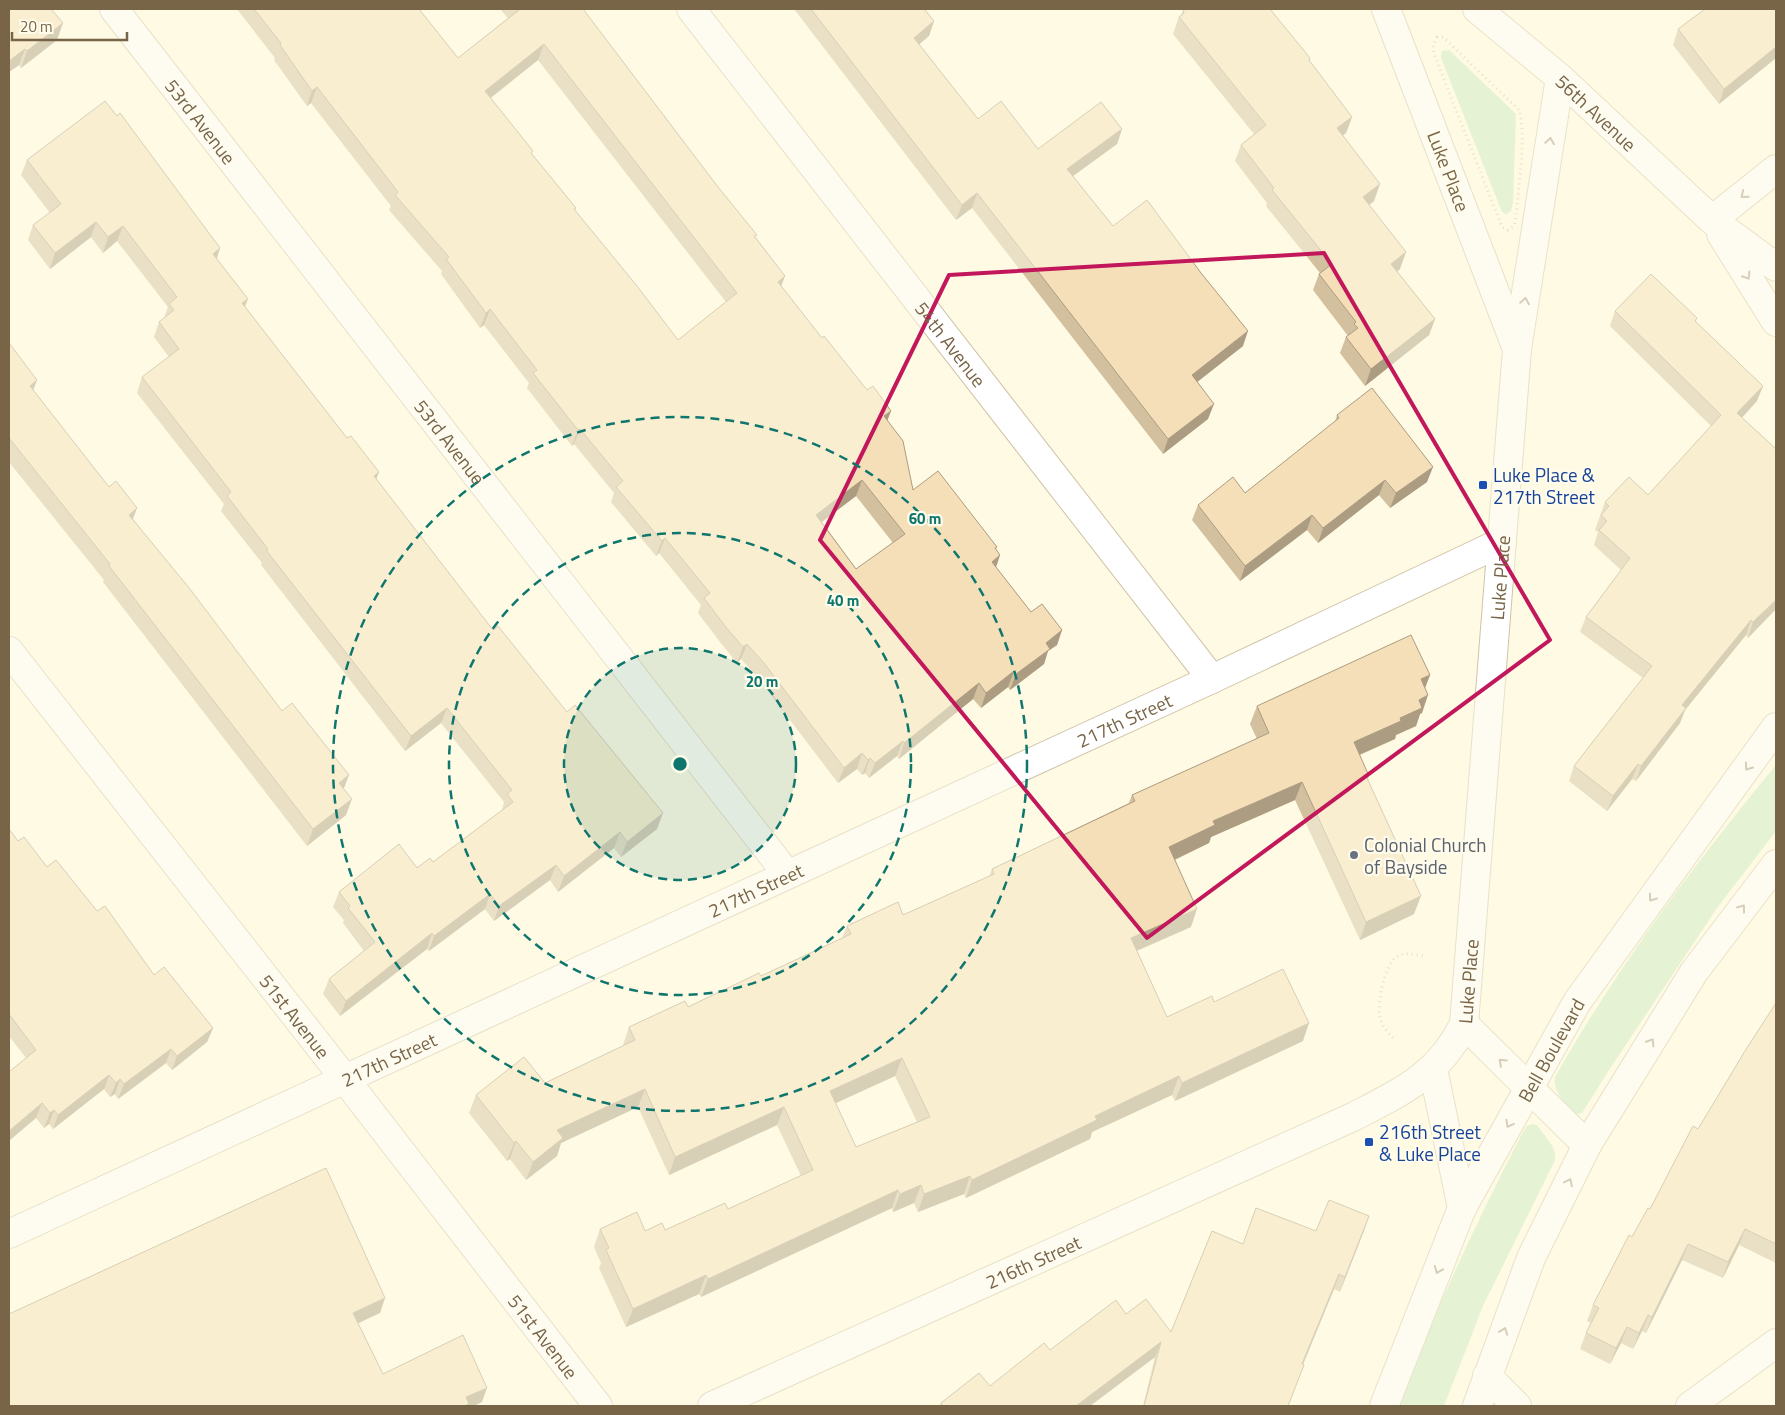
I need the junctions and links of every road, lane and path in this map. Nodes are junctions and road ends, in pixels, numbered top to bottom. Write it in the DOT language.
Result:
graph roads {
  1 [pos="114,9"];
  2 [pos="691,9"];
  3 [pos="1386,9"];
  4 [pos="1477,9"];
  5 [pos="1560,78"];
  6 [pos="1522,135"];
  7 [pos="1776,169"];
  8 [pos="1712,220"];
  9 [pos="1776,268"];
  10 [pos="1776,322"];
  11 [pos="1517,349"];
  12 [pos="1502,542"];
  13 [pos="9,651"];
  14 [pos="1212,679"];
  15 [pos="1776,727"];
  16 [pos="1776,864"];
  17 [pos="787,874"];
  18 [pos="1425,956"];
  19 [pos="1464,1024"];
  20 [pos="1393,1038"];
  21 [pos="1433,1069"];
  22 [pos="344,1079"];
  23 [pos="1529,1089"];
  24 [pos="1355,1116"];
  25 [pos="1587,1145"];
  26 [pos="1462,1208"];
  27 [pos="9,1234"];
  28 [pos="1776,1343"];
  29 [pos="1487,1376"];
  30 [pos="598,1406"];
  31 [pos="712,1406"];
  32 [pos="1384,1406"];
  33 [pos="1477,1406"];
  34 [pos="1516,1406"];
  35 [pos="1690,1406"];
  1 -- 17 [label="street, 53rd Avenue"];
  2 -- 14 [label="street, 54th Avenue"];
  3 -- 11 [label="street, Luke Place"];
  4 -- 5 [label="street, 56th Avenue"];
  5 -- 8 [label="street, 56th Avenue"];
  11 -- 5 [label="street, one-way"];
  6 -- 6 [label="path"];
  7 -- 8 [label="street, one-way"];
  8 -- 9 [label="street, 56th Avenue"];
  8 -- 10 [label="street, 56th Avenue, one-way"];
  11 -- 12 [label="street, Luke Place"];
  12 -- 14 [label="street, 217th Street"];
  12 -- 19 [label="street, Luke Place"];
  13 -- 22 [label="street, 51st Avenue"];
  14 -- 17 [label="street, 217th Street"];
  15 -- 23 [label="street, Bell Boulevard, one-way"];
  25 -- 16 [label="street, one-way"];
  17 -- 22 [label="street, 217th Street"];
  18 -- 20 [label="path"];
  19 -- 21 [label="street, Luke Place"];
  23 -- 19 [label="street, one-way"];
  21 -- 24 [label="street, Luke Place"];
  21 -- 26 [label="street"];
  22 -- 27 [label="street, 217th Street"];
  22 -- 30 [label="street, 51st Avenue"];
  23 -- 25 [label="street"];
  23 -- 26 [label="street, Bell Boulevard, one-way"];
  24 -- 31 [label="street, 216th Street"];
  29 -- 25 [label="street, one-way"];
  26 -- 32 [label="street, Bell Boulevard, one-way"];
  28 -- 35 [label="street"];
  29 -- 33 [label="street"];
  29 -- 34 [label="street"];
}
